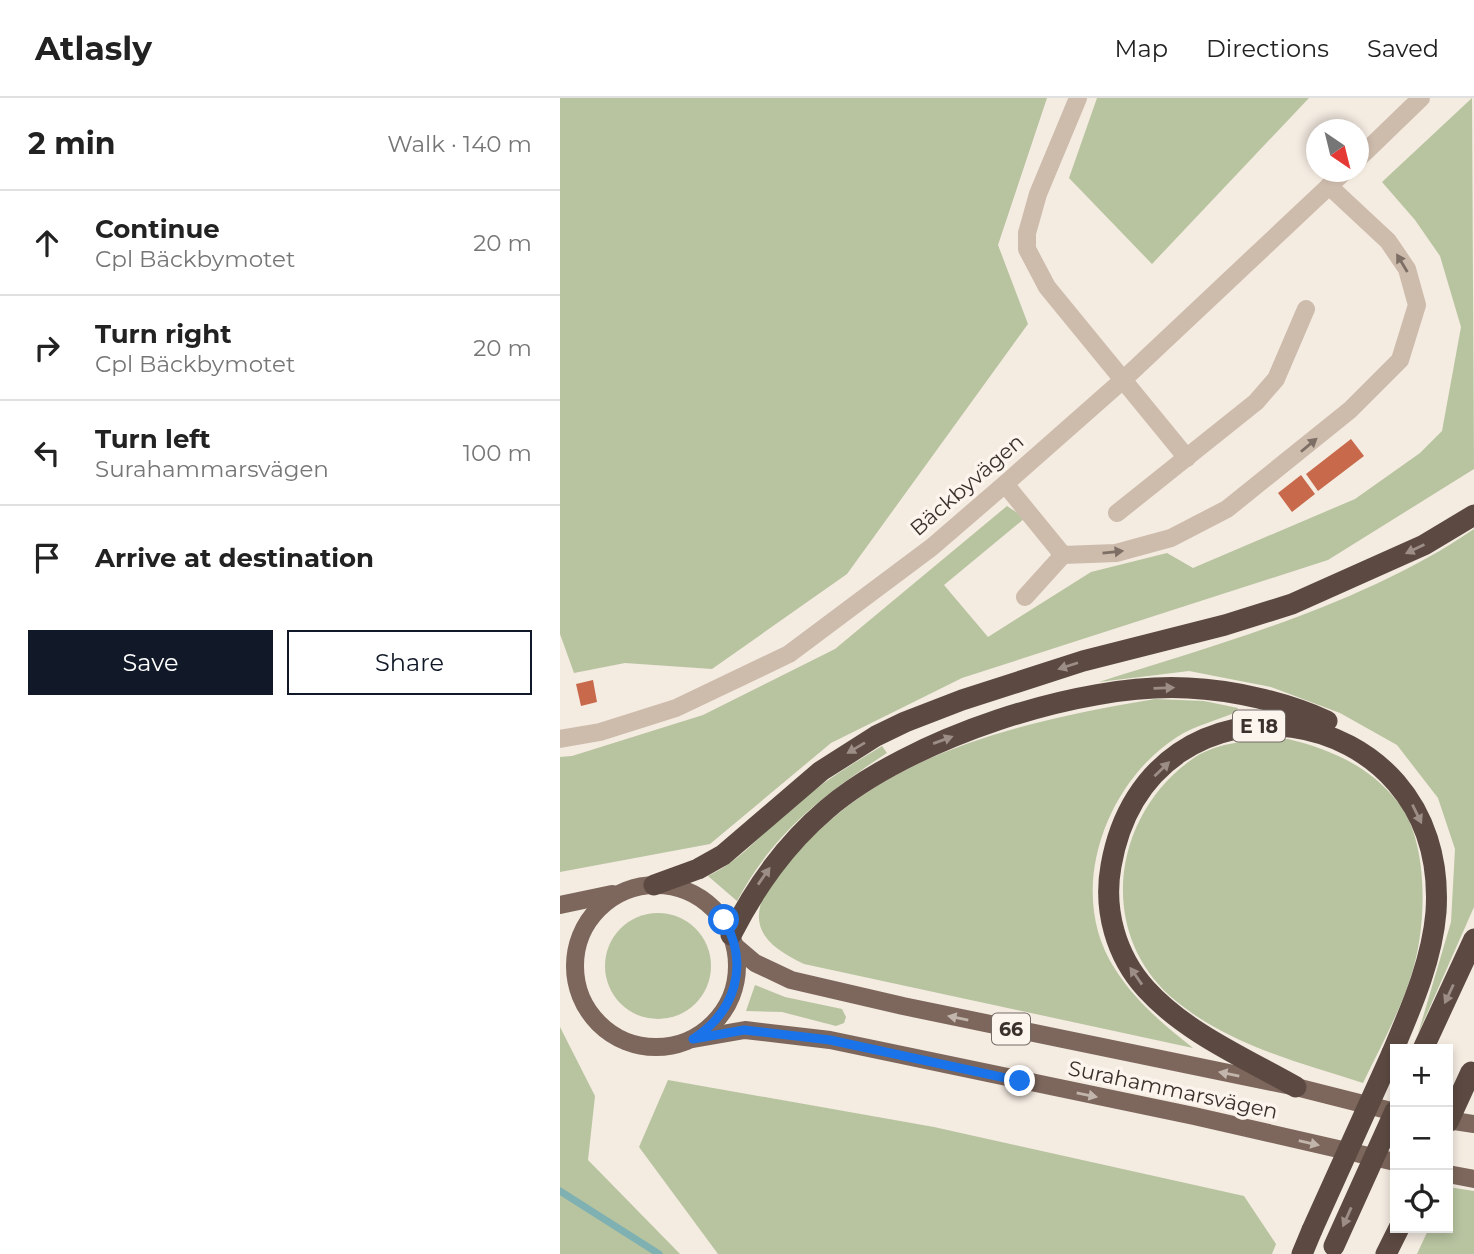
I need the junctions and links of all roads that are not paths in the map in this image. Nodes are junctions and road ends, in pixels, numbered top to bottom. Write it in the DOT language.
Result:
graph roads {
  1 [pos="1078,98"];
  2 [pos="1421,98"];
  3 [pos="1369,148"];
  4 [pos="1333,182"];
  5 [pos="1329,186"];
  6 [pos="1306,309"];
  7 [pos="1124,379"];
  8 [pos="1187,458"];
  9 [pos="1005,484"];
  10 [pos="1117,513"];
  11 [pos="1474,514"];
  12 [pos="1063,555"];
  13 [pos="1025,597"];
  14 [pos="560,739"];
  15 [pos="1401,787"];
  16 [pos="653,884"];
  17 [pos="626,890"];
  18 [pos="560,905"];
  19 [pos="1474,939"];
  20 [pos="733,940"];
  21 [pos="560,988"];
  22 [pos="587,1010"];
  23 [pos="693,1039"];
  24 [pos="1425,1044"];
  25 [pos="1472,1068"];
  26 [pos="1296,1087"];
  27 [pos="1390,1110"];
  28 [pos="1453,1110"];
  29 [pos="1390,1122"];
  30 [pos="1453,1122"];
  31 [pos="1474,1124"];
  32 [pos="1390,1161"];
  33 [pos="1453,1175"];
  34 [pos="1474,1179"];
  35 [pos="1397,1233"];
  36 [pos="1332,1250"];
  37 [pos="1302,1254"];
  38 [pos="1387,1254"];
  1 -- 7 [label="street"];
  2 -- 3 [label="street"];
  4 -- 5 [label="street, Bäckbyvägen"];
  5 -- 7 [label="street, Bäckbyvägen"];
  12 -- 5 [label="street, one-way"];
  6 -- 8 [label="street"];
  7 -- 8 [label="street"];
  7 -- 9 [label="street, Bäckbyvägen"];
  8 -- 10 [label="street"];
  9 -- 12 [label="street"];
  9 -- 14 [label="street, Bäckbyvägen"];
  11 -- 16 [label="highway, one-way"];
  12 -- 13 [label="street"];
  20 -- 15 [label="highway, E 18, one-way"];
  26 -- 15 [label="highway, E 18, one-way"];
  15 -- 37 [label="highway, E 18, one-way, bridge"];
  16 -- 17 [label="main road, 66"];
  16 -- 20 [label="main road, 66"];
  17 -- 18 [label="main road"];
  17 -- 22 [label="main road, 66"];
  19 -- 24 [label="highway, one-way"];
  20 -- 23 [label="main road, 66"];
  26 -- 20 [label="main road, Surahammarsvägen / 66, one-way"];
  21 -- 22 [label="main road"];
  22 -- 23 [label="main road, 66"];
  23 -- 32 [label="main road, Surahammarsvägen / 66, one-way"];
  25 -- 28 [label="highway, bridge"];
  26 -- 27 [label="main road, Surahammarsvägen / 66"];
  29 -- 36 [label="highway, one-way, bridge"];
  30 -- 31 [label="main road"];
  33 -- 34 [label="main road"];
  35 -- 38 [label="highway"];
}
